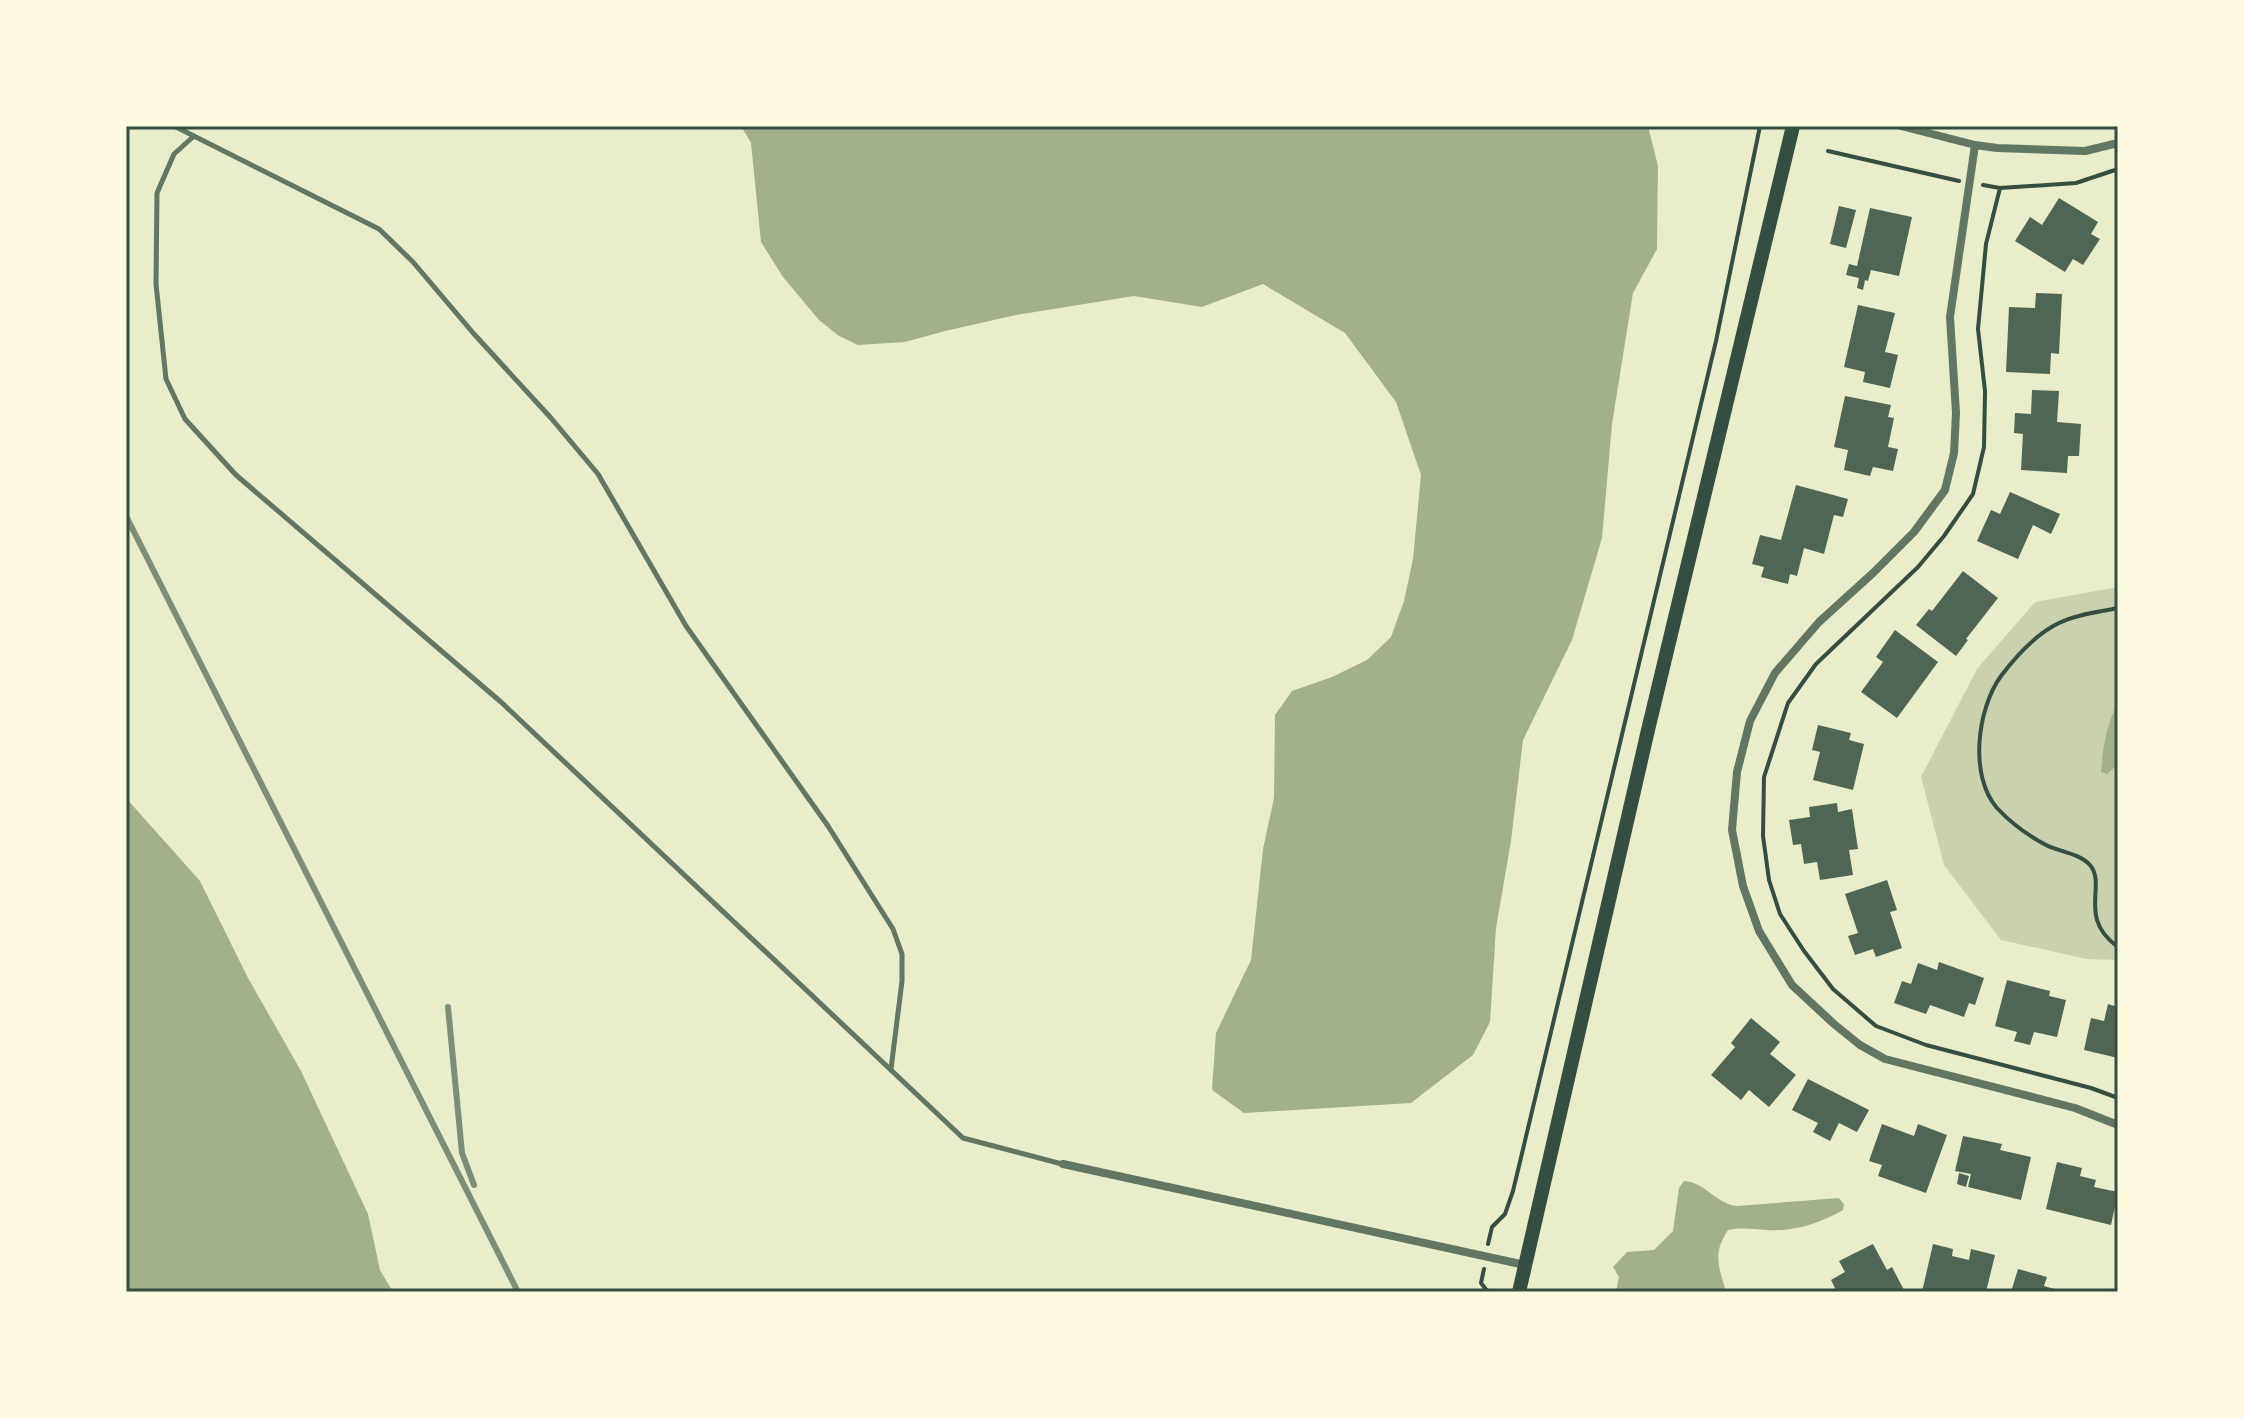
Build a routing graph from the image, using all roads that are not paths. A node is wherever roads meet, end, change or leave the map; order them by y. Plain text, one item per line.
1 (174, 126) edge
2 (1793, 126) edge
3 (1901, 126) edge
4 (194, 136) junction
5 (2118, 143) edge
6 (1975, 145) junction
7 (891, 1070) junction
8 (2118, 1125) edge
9 (1063, 1164) joint
10 (1525, 1265) junction
11 (1519, 1292) edge

1 - 4 lane
2 - 10 main road
3 - 6 street
4 - 7 lane
4 - 7 lane
5 - 6 street
6 - 8 street
7 - 9 lane
9 - 10 street
10 - 11 main road

